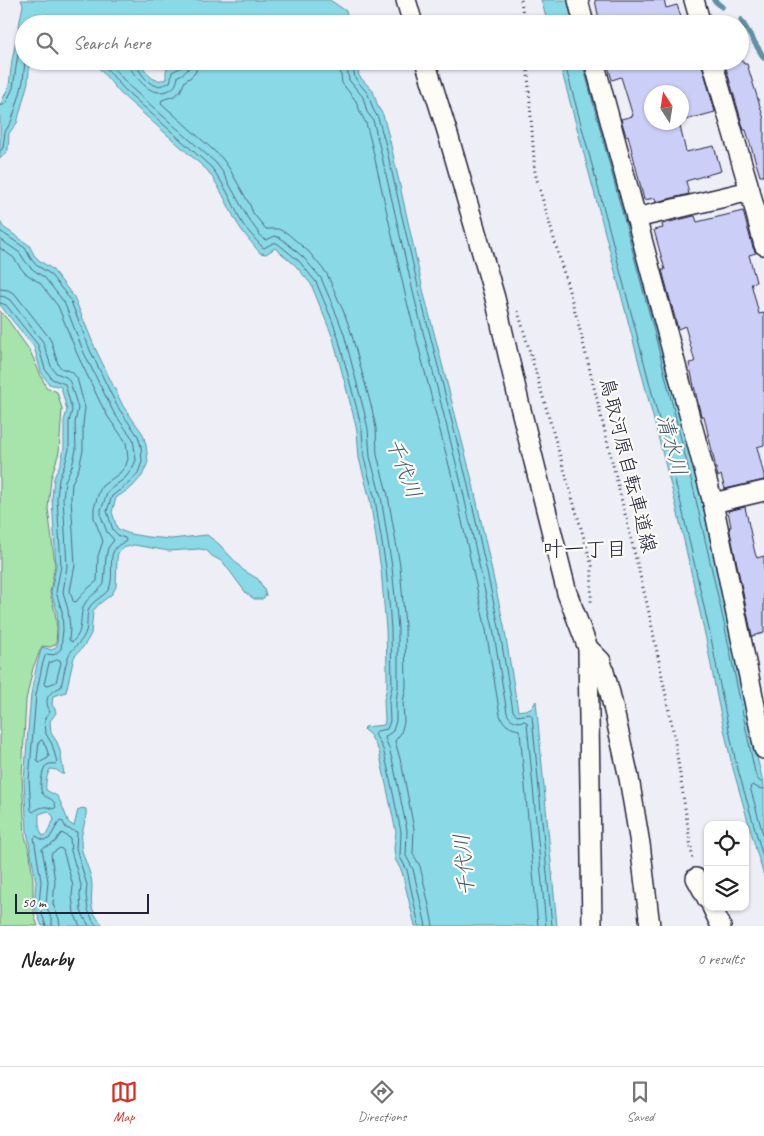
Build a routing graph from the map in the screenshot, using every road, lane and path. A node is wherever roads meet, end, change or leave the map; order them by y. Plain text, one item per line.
1 (406, 0) edge
2 (521, 0) edge
3 (578, 0) edge
4 (694, 0) edge
5 (410, 15) edge
6 (523, 15) edge
7 (582, 15) edge
8 (698, 15) edge
9 (428, 70) edge
10 (528, 70) edge
11 (596, 70) edge
12 (715, 70) edge
13 (750, 191) junction
14 (636, 218) junction
15 (764, 245) edge
16 (764, 491) edge
17 (713, 503) junction
18 (588, 648) junction
19 (759, 695) edge
20 (764, 749) edge
21 (696, 878) joint
22 (704, 893) edge
23 (714, 911) edge
24 (592, 926) edge
25 (650, 926) edge
26 (722, 926) edge

1 - 5 street
2 - 6 path
3 - 7 street
4 - 8 street
9 - 18 street
10 - 21 path, 鳥取河原自転車道線
11 - 14 street
12 - 13 street
13 - 14 street
13 - 15 street
14 - 17 street
16 - 17 street
17 - 19 street
18 - 24 street
18 - 25 street
19 - 20 street
21 - 22 street
23 - 26 street

